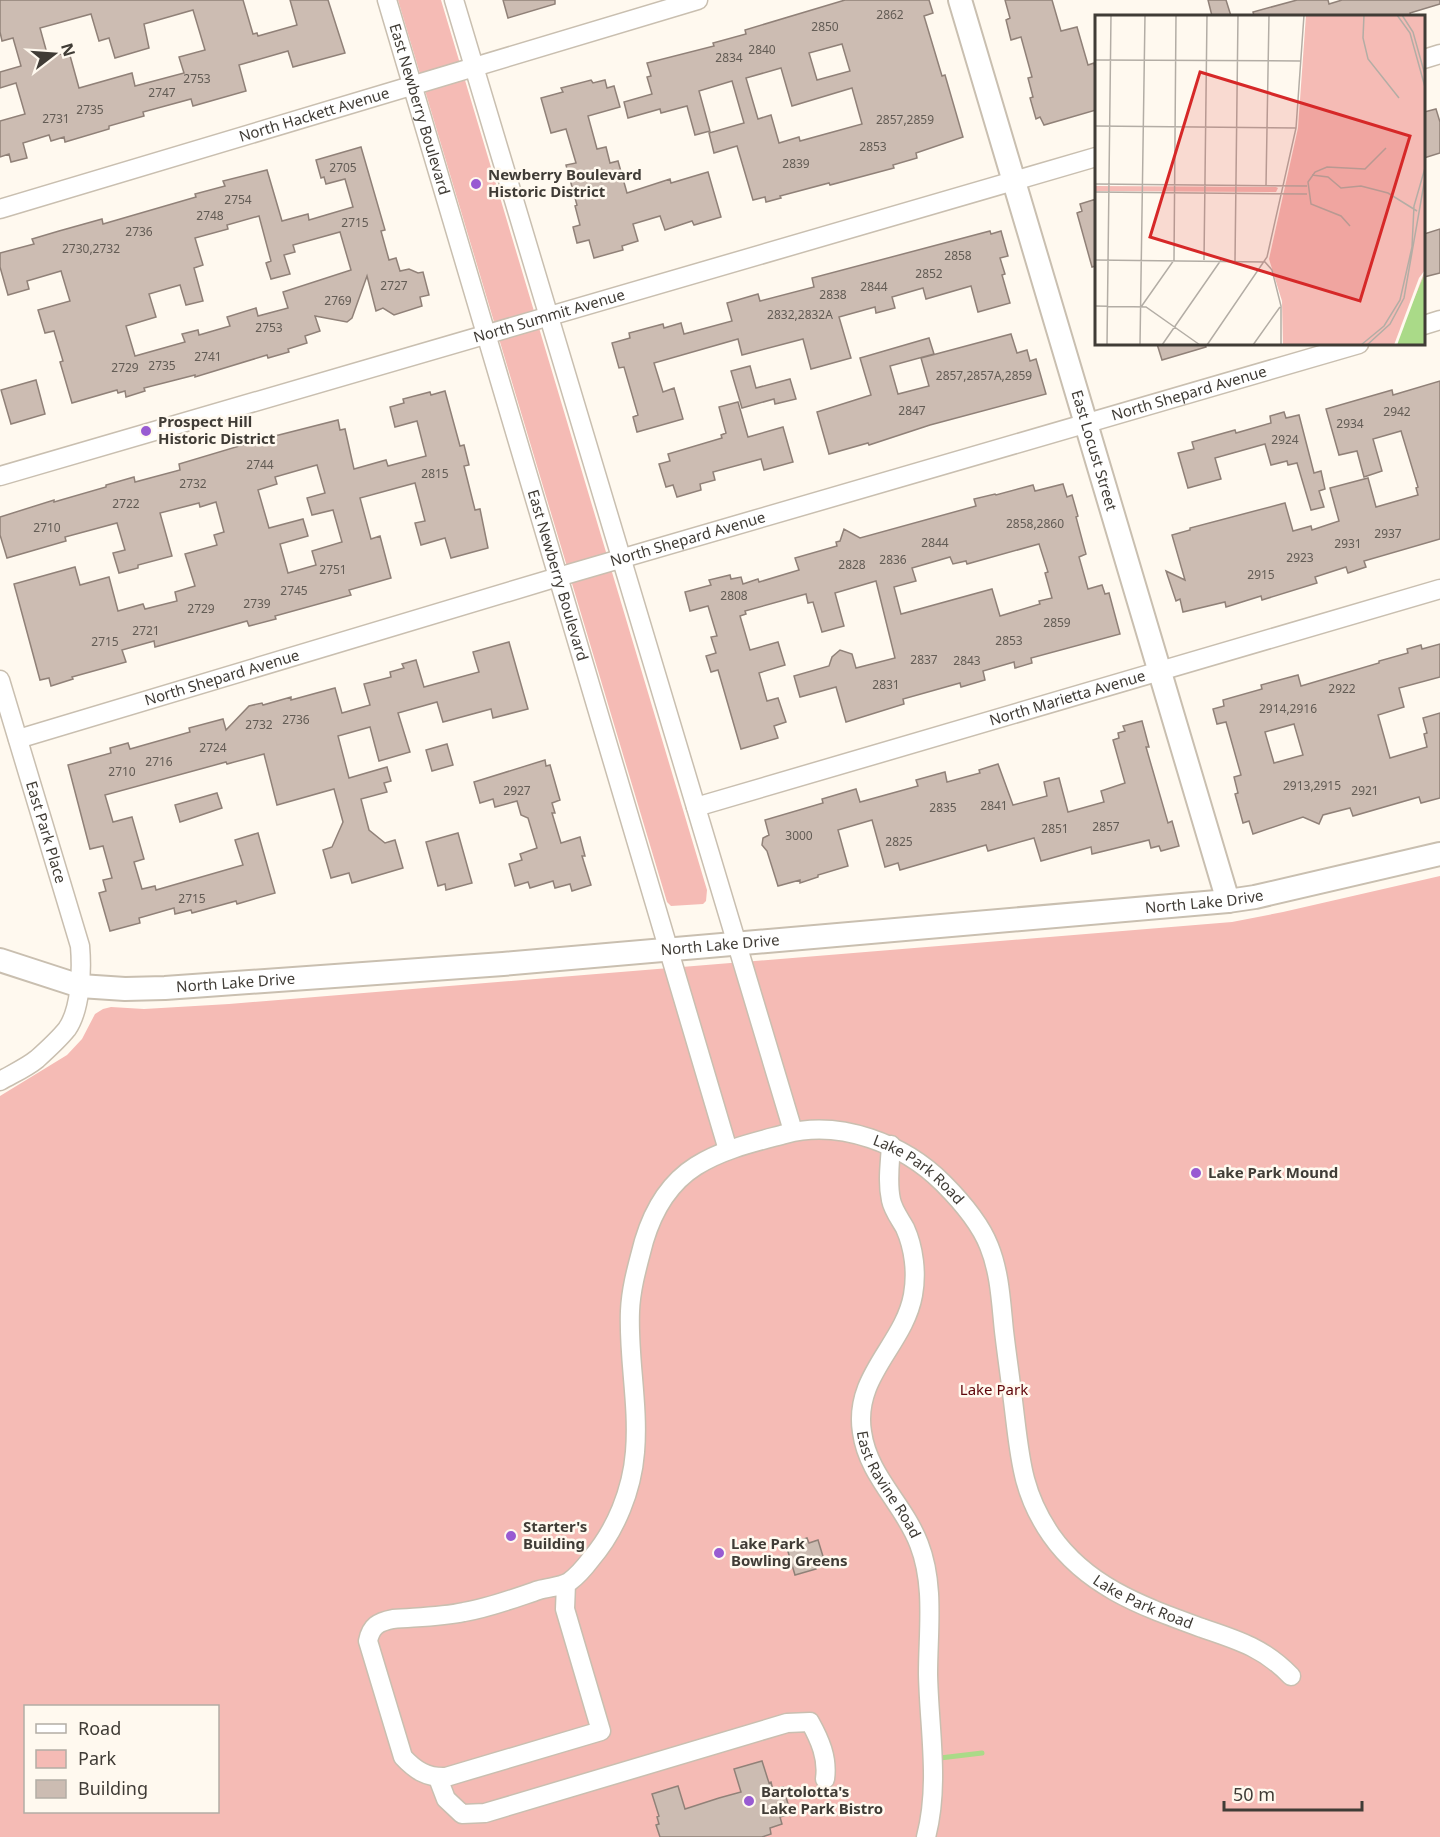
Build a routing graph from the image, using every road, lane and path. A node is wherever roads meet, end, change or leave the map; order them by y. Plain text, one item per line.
1 (387, 0) edge
2 (454, 0) edge
3 (698, 0) edge
4 (960, 0) edge
5 (1440, 54) edge
6 (1425, 59) edge
7 (474, 67) junction
8 (412, 85) junction
9 (1095, 157) edge
10 (1014, 182) junction
11 (0, 209) edge
12 (549, 316) junction
13 (1440, 320) edge
14 (1425, 325) edge
15 (486, 334) junction
16 (1356, 345) edge
17 (1086, 423) junction
18 (0, 477) edge
19 (622, 559) junction
20 (558, 578) junction
21 (1440, 589) edge
22 (1160, 670) junction
23 (0, 680) edge
24 (18, 739) junction
25 (696, 807) junction
26 (1440, 854) edge
27 (1228, 901) junction
28 (737, 944) junction
29 (669, 950) junction
30 (0, 960) edge
31 (80, 986) junction
32 (0, 1080) edge
33 (793, 1131) junction
34 (891, 1145) junction
35 (728, 1150) junction
36 (570, 1581) junction
37 (1291, 1676) dead end
38 (438, 1778) junction
39 (825, 1779) dead end
40 (927, 1837) edge

1 - 8 street, East Newberry Boulevard
2 - 7 street
3 - 7 street, North Hackett Avenue
4 - 10 main road, East Locust Street
5 - 6 street
7 - 8 street, North Hackett Avenue
7 - 12 street
8 - 11 street, North Hackett Avenue
8 - 15 street, East Newberry Boulevard
9 - 10 street, North Summit Avenue
10 - 12 street, North Summit Avenue
10 - 17 main road, East Locust Street
12 - 15 street, North Summit Avenue
12 - 19 street
13 - 14 street
15 - 18 street, North Summit Avenue
15 - 20 street, East Newberry Boulevard
16 - 17 street, North Shepard Avenue
17 - 19 street, North Shepard Avenue
17 - 22 main road, East Locust Street
19 - 20 street, North Shepard Avenue
19 - 25 street
20 - 24 street, North Shepard Avenue
20 - 29 street, East Newberry Boulevard
21 - 22 street, North Marietta Avenue
22 - 25 street, North Marietta Avenue
22 - 27 main road, East Locust Street
23 - 24 street, East Park Place
24 - 31 street, East Park Place
25 - 28 street
26 - 27 main road, North Lake Drive
27 - 28 main road, North Lake Drive
28 - 29 main road, North Lake Drive
28 - 33 street
29 - 31 main road, North Lake Drive
29 - 35 street, East Newberry Boulevard
30 - 31 main road, North Lake Drive
31 - 32 street, East Park Place
33 - 34 street, Lake Park Road
33 - 35 street, Lake Park Road
34 - 37 street, Lake Park Road
34 - 40 street, East Ravine Road
35 - 36 street, Lake Park Road
36 - 38 street
36 - 38 street
38 - 39 street

